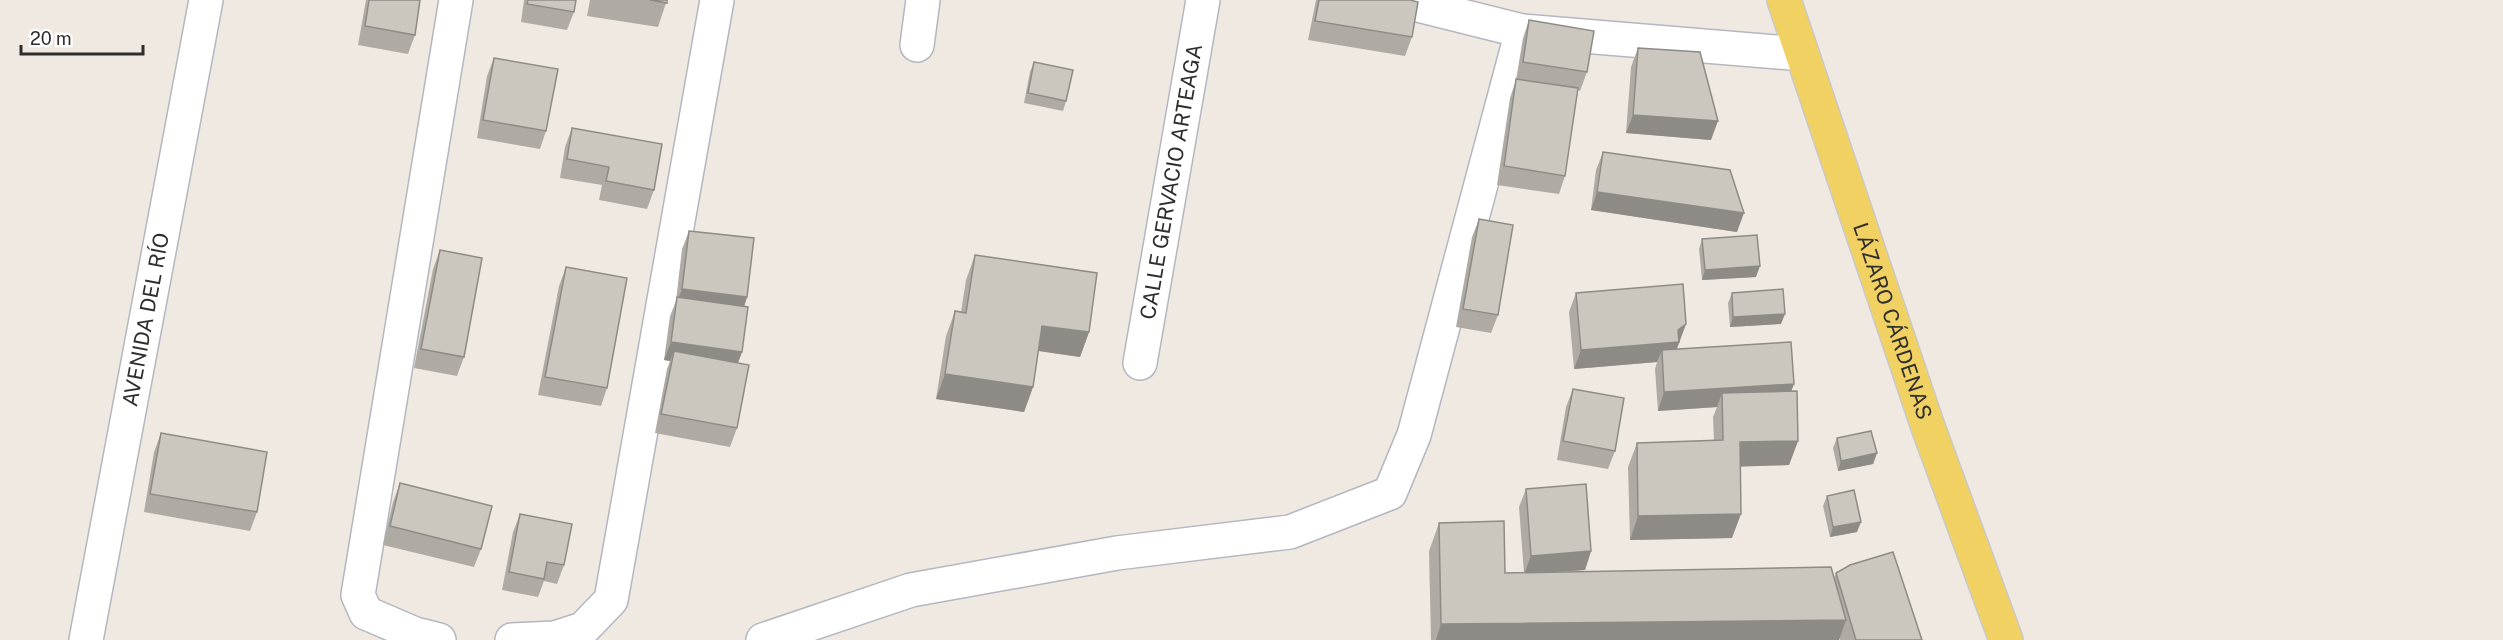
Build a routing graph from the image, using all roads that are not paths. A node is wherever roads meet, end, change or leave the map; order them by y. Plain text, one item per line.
1 (206, 0) edge
2 (456, 0) edge
3 (717, 0) edge
4 (923, 0) edge
5 (1203, 0) edge
6 (1398, 0) edge
7 (1784, 0) edge
8 (1522, 31) junction
9 (917, 45) dead end
10 (1802, 54) junction
11 (1140, 363) dead end
12 (86, 640) edge
13 (439, 640) edge
14 (512, 640) edge
15 (763, 640) edge
16 (2006, 640) edge

1 - 12 street, AVENIDA DEL RÍO
2 - 13 street
3 - 14 street
4 - 9 street
5 - 11 street, CALLE GERVACIO ARTEAGA
6 - 8 street
7 - 10 main road, LÁZARO CÁRDENAS
8 - 10 street
8 - 15 street
10 - 16 main road, LÁZARO CÁRDENAS

